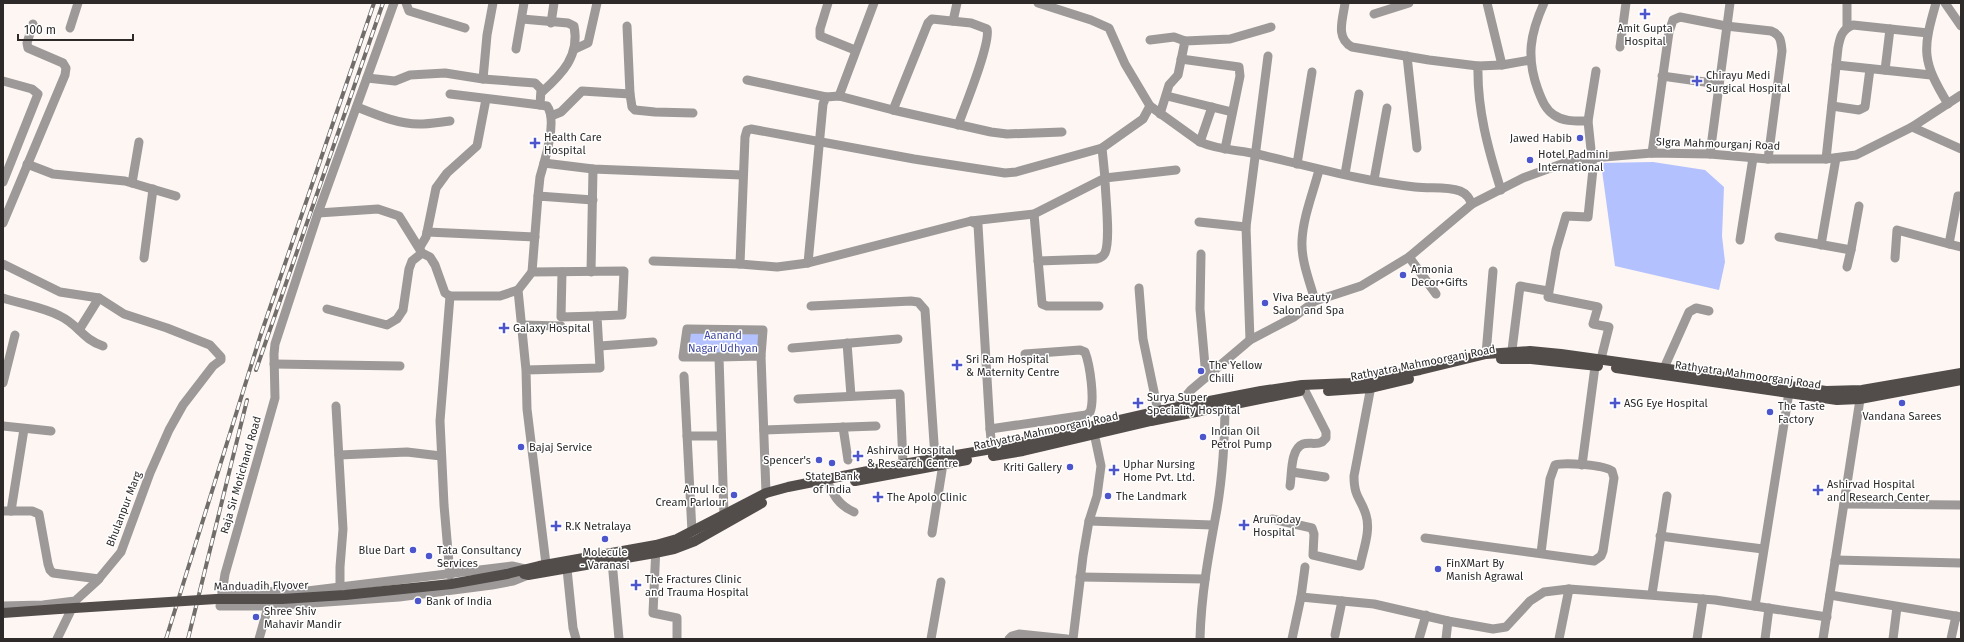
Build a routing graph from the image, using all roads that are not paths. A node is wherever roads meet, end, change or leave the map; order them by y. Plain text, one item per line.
1 (78, 3) edge
2 (394, 3) edge
3 (406, 3) edge
4 (493, 3) edge
5 (524, 3) edge
6 (554, 3) edge
7 (597, 3) edge
8 (828, 3) edge
9 (874, 3) edge
10 (958, 3) edge
11 (1035, 3) edge
12 (1038, 3) edge
13 (1346, 3) edge
14 (1409, 3) edge
15 (1487, 3) edge
16 (1544, 3) edge
17 (1626, 3) edge
18 (1730, 3) edge
19 (1847, 3) edge
20 (1936, 3) edge
21 (1945, 3) edge
22 (1374, 14) dead end
23 (522, 19) junction
24 (953, 21) junction
25 (551, 23) junction
26 (33, 24) dead end
27 (627, 26) dead end
28 (1726, 26) junction
29 (1961, 26) edge
30 (1271, 27) dead end
31 (70, 28) dead end
32 (465, 28) dead end
33 (1847, 28) junction
34 (1890, 29) junction
35 (1928, 33) junction
36 (1150, 40) dead end
37 (1185, 41) junction
38 (1620, 48) dead end
39 (575, 49) junction
40 (516, 50) dead end
41 (855, 50) junction
42 (1268, 56) dead end
43 (1407, 56) junction
44 (1181, 59) junction
45 (1530, 60) junction
46 (1502, 65) junction
47 (1836, 65) junction
48 (1478, 66) junction
49 (1870, 68) junction
50 (1885, 70) junction
51 (1596, 71) dead end
52 (1312, 72) dead end
53 (1932, 75) junction
54 (1662, 76) junction
55 (367, 78) junction
56 (483, 79) junction
57 (747, 80) dead end
58 (3, 81) edge
59 (1719, 84) junction
60 (542, 92) junction
61 (450, 94) dead end
62 (630, 94) junction
63 (1359, 94) dead end
64 (1961, 95) edge
65 (839, 96) junction
66 (1167, 96) junction
67 (826, 97) junction
68 (486, 99) junction
69 (1948, 104) junction
70 (540, 105) junction
71 (1150, 106) junction
72 (1212, 106) junction
73 (1832, 106) junction
74 (357, 107) junction
75 (1387, 108) dead end
76 (893, 110) junction
77 (1232, 112) junction
78 (693, 113) dead end
79 (1160, 114) junction
80 (550, 116) junction
81 (450, 121) dead end
82 (1588, 121) junction
83 (958, 125) junction
84 (1912, 127) junction
85 (1062, 132) dead end
86 (820, 140) junction
87 (139, 142) dead end
88 (1200, 142) junction
89 (1102, 148) junction
90 (1225, 148) junction
91 (1417, 148) dead end
92 (1961, 149) edge
93 (1652, 153) junction
94 (1256, 154) junction
95 (1710, 154) junction
96 (1592, 158) junction
97 (1752, 158) junction
98 (1831, 158) junction
99 (1768, 159) junction
100 (544, 163) junction
101 (27, 164) junction
102 (1297, 164) junction
103 (593, 169) junction
104 (1176, 170) dead end
105 (1319, 170) junction
106 (1345, 174) junction
107 (742, 175) junction
108 (1105, 178) junction
109 (1374, 180) junction
110 (3, 182) edge
111 (132, 183) junction
112 (153, 189) junction
113 (1501, 190) junction
114 (176, 196) dead end
115 (538, 196) junction
116 (1961, 196) edge
117 (592, 200) junction
118 (1472, 204) junction
119 (1859, 206) dead end
120 (318, 214) junction
121 (1034, 214) junction
122 (971, 221) junction
123 (1199, 222) dead end
124 (3, 223) edge
125 (1246, 227) junction
126 (427, 232) junction
127 (535, 237) junction
128 (1779, 237) dead end
129 (1740, 240) dead end
130 (1949, 244) junction
131 (1821, 245) junction
132 (1961, 247) edge
133 (421, 250) junction
134 (1850, 250) junction
135 (1201, 254) dead end
136 (1409, 257) junction
137 (144, 258) dead end
138 (1896, 258) dead end
139 (653, 261) dead end
140 (1038, 261) junction
141 (808, 263) junction
142 (3, 264) edge
143 (740, 264) junction
144 (1847, 267) dead end
145 (1493, 271) dead end
146 (532, 272) junction
147 (562, 272) junction
148 (591, 272) junction
149 (1139, 288) dead end
150 (518, 290) junction
151 (1548, 291) junction
152 (1436, 294) dead end
153 (450, 296) junction
154 (3, 298) edge
155 (99, 298) junction
156 (1315, 301) junction
157 (811, 306) dead end
158 (1099, 306) dead end
159 (327, 309) dead end
160 (1709, 311) dead end
161 (597, 316) junction
162 (522, 325) junction
163 (560, 326) dead end
164 (79, 330) junction
165 (15, 335) dead end
166 (898, 339) dead end
167 (1250, 340) junction
168 (653, 342) dead end
169 (847, 343) junction
170 (103, 346) dead end
171 (600, 346) junction
172 (792, 348) dead end
173 (1025, 354) dead end
174 (1486, 354) junction
175 (1512, 355) junction
176 (719, 356) junction
177 (761, 356) junction
178 (1598, 361) junction
179 (274, 364) junction
180 (400, 366) dead end
181 (1664, 368) junction
182 (526, 370) junction
183 (1961, 373) edge
184 (684, 376) dead end
185 (1206, 378) junction
186 (1961, 380) edge
187 (3, 383) edge
188 (1371, 384) junction
189 (1304, 388) junction
190 (1790, 390) junction
191 (1861, 394) junction
192 (851, 396) junction
193 (798, 398) dead end
194 (1225, 402) junction
195 (336, 406) dead end
196 (1158, 411) junction
197 (1175, 412) junction
198 (3, 426) edge
199 (876, 426) dead end
200 (843, 427) junction
201 (24, 429) junction
202 (990, 429) junction
203 (764, 430) junction
204 (1093, 430) junction
205 (51, 431) dead end
206 (687, 436) junction
207 (721, 436) junction
208 (992, 449) junction
209 (339, 455) junction
210 (442, 456) junction
211 (848, 460) dead end
212 (939, 461) junction
213 (903, 464) junction
214 (1582, 465) junction
215 (1292, 472) junction
216 (1325, 477) dead end
217 (827, 482) junction
218 (1290, 486) dead end
219 (766, 493) junction
220 (1667, 496) dead end
221 (1844, 504) junction
222 (1961, 505) edge
223 (7, 511) edge
224 (854, 512) dead end
225 (724, 515) junction
226 (1272, 519) dead end
227 (1089, 521) junction
228 (1213, 525) junction
229 (692, 532) junction
230 (932, 533) dead end
231 (1660, 536) junction
232 (1425, 538) dead end
233 (655, 549) junction
234 (1763, 549) junction
235 (1541, 553) junction
236 (1835, 560) junction
237 (612, 561) junction
238 (1961, 563) edge
239 (546, 564) junction
240 (1305, 567) dead end
241 (567, 568) junction
242 (524, 572) junction
243 (450, 575) junction
244 (1080, 577) junction
245 (99, 579) junction
246 (1205, 579) junction
247 (941, 582) dead end
248 (340, 588) junction
249 (1569, 589) junction
250 (222, 591) junction
251 (272, 592) junction
252 (1652, 594) junction
253 (1830, 595) junction
254 (1301, 596) junction
255 (1703, 599) junction
256 (75, 601) junction
257 (1342, 601) junction
258 (3, 606) edge
259 (269, 606) junction
260 (1755, 606) junction
261 (1897, 606) junction
262 (1769, 608) junction
263 (3, 613) edge
264 (1426, 615) junction
265 (1827, 617) junction
266 (1959, 617) edge
267 (1448, 621) junction
268 (1335, 635) dead end
269 (57, 639) edge
270 (259, 639) edge
271 (576, 639) edge
272 (619, 639) edge
273 (677, 639) edge
274 (931, 639) edge
275 (1009, 639) edge
276 (1067, 639) edge
277 (1073, 639) edge
278 (1200, 639) edge
279 (1292, 639) edge
280 (1419, 639) edge
281 (1446, 639) edge
282 (1559, 639) edge
283 (1697, 639) edge
284 (1765, 639) edge
285 (1823, 639) edge
286 (1894, 639) edge
287 (1951, 639) edge

1 - 31 street
2 - 55 street, Raja Sir Motichand Road
3 - 32 street
4 - 56 street
5 - 23 street
6 - 25 street
7 - 39 street
8 - 41 street
9 - 41 street
10 - 24 street
11 - 12 street
12 - 71 street
13 - 43 street
14 - 22 street
15 - 46 street
16 - 45 street
17 - 38 street
18 - 28 street
19 - 33 street
20 - 35 street
21 - 29 street
23 - 25 street
23 - 40 street
24 - 76 street
24 - 83 street
25 - 39 street
26 - 101 street
27 - 62 street
28 - 54 street
28 - 59 street
28 - 99 street
30 - 37 street
33 - 34 street
33 - 47 street
34 - 35 street
34 - 50 street
35 - 53 street
36 - 37 street
37 - 44 street
39 - 60 street
41 - 65 street
42 - 94 street
43 - 48 street
43 - 91 street
44 - 66 street
44 - 77 street
45 - 46 street
45 - 82 street
46 - 48 street
47 - 49 street
47 - 73 street
48 - 113 street
49 - 50 street
49 - 73 street
50 - 53 street
51 - 82 street
52 - 102 street
53 - 69 street
54 - 59 street
54 - 93 street
55 - 56 street
55 - 74 street, Raja Sir Motichand Road
56 - 60 street
57 - 67 street
58 - 110 street
59 - 95 street
60 - 70 street
61 - 68 street
62 - 78 street
62 - 80 street
63 - 106 street
64 - 69 street, SIgra Mahmourganj Road
65 - 67 street
65 - 76 street
66 - 72 street
66 - 79 street
67 - 86 street
68 - 70 street
68 - 126 street
69 - 84 street, SIgra Mahmourganj Road
70 - 80 street
71 - 79 street
71 - 89 street
72 - 77 street
72 - 88 street
73 - 98 street
74 - 81 street
74 - 120 street, Raja Sir Motichand Road
75 - 109 street
76 - 83 street
77 - 90 street
79 - 88 street
80 - 100 street
82 - 96 street
83 - 85 street
84 - 92 street
84 - 98 street, SIgra Mahmourganj Road
86 - 89 street
86 - 107 street
86 - 141 street
87 - 111 street
88 - 90 street
89 - 108 street
90 - 94 street
93 - 95 street, SIgra Mahmourganj Road
93 - 96 street, SIgra Mahmourganj Road
94 - 102 street
94 - 125 street
95 - 97 street, SIgra Mahmourganj Road
96 - 113 street, SIgra Mahmourganj Road
96 - 151 street
97 - 99 street, SIgra Mahmourganj Road
97 - 129 street
98 - 99 street, SIgra Mahmourganj Road
98 - 131 street
100 - 103 street
100 - 115 street
101 - 111 street
101 - 124 street
102 - 105 street
103 - 107 street
103 - 117 street
104 - 108 street
105 - 106 street
105 - 156 street
106 - 109 street
107 - 143 street
108 - 121 street
108 - 140 street
109 - 118 street
111 - 112 street
112 - 114 street
112 - 137 street
113 - 118 street, SIgra Mahmourganj Road
115 - 117 street
115 - 127 street
116 - 130 street
117 - 148 street
118 - 136 street, SIgra Mahmourganj Road
119 - 134 street
120 - 133 street
120 - 179 street, Raja Sir Motichand Road
121 - 122 street
121 - 140 street
122 - 141 street
122 - 202 street
123 - 125 street
125 - 167 street
126 - 127 street
126 - 133 street
127 - 146 street
128 - 131 street
130 - 132 street
130 - 138 street
131 - 134 street
133 - 153 street
133 - 159 street
134 - 144 street
135 - 185 street
136 - 152 street
136 - 156 street, SIgra Mahmourganj Road
139 - 143 street
140 - 158 street
141 - 143 street
142 - 155 street
145 - 174 street
146 - 147 street
146 - 150 street
147 - 148 street
147 - 161 street
148 - 161 street
149 - 196 street
150 - 153 street
150 - 162 street
151 - 175 street
151 - 178 street
153 - 210 street
154 - 164 street
155 - 164 street
155 - 245 street, Bhulanpur Marg
156 - 167 street, SIgra Mahmourganj Road
157 - 212 street
160 - 181 street
161 - 171 street
162 - 163 street
162 - 182 street
164 - 170 street
165 - 187 street
166 - 169 street
167 - 185 street, SIgra Mahmourganj Road
168 - 171 street
169 - 172 street
169 - 192 street
171 - 182 street
173 - 202 street
174 - 175 main road, Rathyatra Mahmoorganj Road
174 - 188 main road, Rathyatra Mahmoorganj Road
175 - 178 main road, Rathyatra Mahmoorganj Road
175 - 188 main road, Rathyatra Mahmoorganj Road
176 - 177 street
176 - 177 street
176 - 207 street
177 - 203 street
178 - 181 main road, Rathyatra Mahmoorganj Road
178 - 190 main road, Rathyatra Mahmoorganj Road
178 - 214 street
179 - 180 street
179 - 250 street, Raja Sir Motichand Road
181 - 190 main road, Rathyatra Mahmoorganj Road
182 - 239 street
183 - 191 main road, Rathyatra Mahmoorganj Road
184 - 206 street
185 - 197 street, SIgra Mahmourganj Road
186 - 191 main road, Rathyatra Mahmoorganj Road
188 - 189 main road, Rathyatra Mahmoorganj Road
188 - 226 street
189 - 194 main road, Rathyatra Mahmoorganj Road
189 - 215 street
190 - 191 main road, Rathyatra Mahmoorganj Road
190 - 234 street
191 - 221 street
192 - 193 street
192 - 213 street
194 - 197 main road, Rathyatra Mahmoorganj Road
194 - 228 street
195 - 209 street
196 - 197 main road
196 - 204 main road
197 - 204 main road, Rathyatra Mahmoorganj Road
198 - 201 street
199 - 200 street
200 - 203 street
200 - 211 street
201 - 205 street
201 - 223 street
202 - 208 street
203 - 219 street
204 - 208 main road
204 - 212 main road, Rathyatra Mahmoorganj Road
204 - 227 street
206 - 207 street
206 - 229 street
207 - 225 street
208 - 212 main road
209 - 210 street
209 - 248 street
210 - 243 street
212 - 213 main road
212 - 217 main road, Rathyatra Mahmoorganj Road
212 - 230 street
213 - 217 main road
214 - 235 street
214 - 235 street
215 - 216 street
215 - 218 street
217 - 219 main road
217 - 224 street
217 - 233 main road, Rathyatra Mahmoorganj Road
219 - 225 main road
220 - 231 street
221 - 222 street
221 - 236 street
223 - 245 street
225 - 229 main road
227 - 228 street
227 - 244 street
228 - 246 street
229 - 233 main road
231 - 234 street
231 - 252 street
232 - 235 street
233 - 237 main road, Rathyatra Mahmoorganj Road
233 - 239 main road
233 - 273 street
234 - 260 street
236 - 238 street
236 - 253 street
237 - 241 main road, Rathyatra Mahmoorganj Road
237 - 272 street
239 - 242 main road
240 - 254 street
241 - 242 main road, Rathyatra Mahmoorganj Road
241 - 271 street
242 - 243 street
242 - 259 street
242 - 263 main road, Manduadih Flyover, bridge
243 - 248 street
244 - 246 street
244 - 277 street
245 - 256 street, Bhulanpur Marg
246 - 278 street
247 - 274 street
248 - 251 street
249 - 252 street
249 - 267 street
249 - 282 street
250 - 251 street
250 - 259 street
251 - 259 street
252 - 255 street
253 - 261 street
253 - 265 street
254 - 257 street
254 - 279 street
255 - 260 street
255 - 283 street
256 - 258 street
256 - 269 street
257 - 264 street
257 - 268 street
259 - 270 street
260 - 262 street
261 - 266 street
261 - 286 street
262 - 265 street
262 - 284 street
264 - 267 street
264 - 280 street
265 - 285 street
266 - 287 street
267 - 281 street
275 - 276 street

